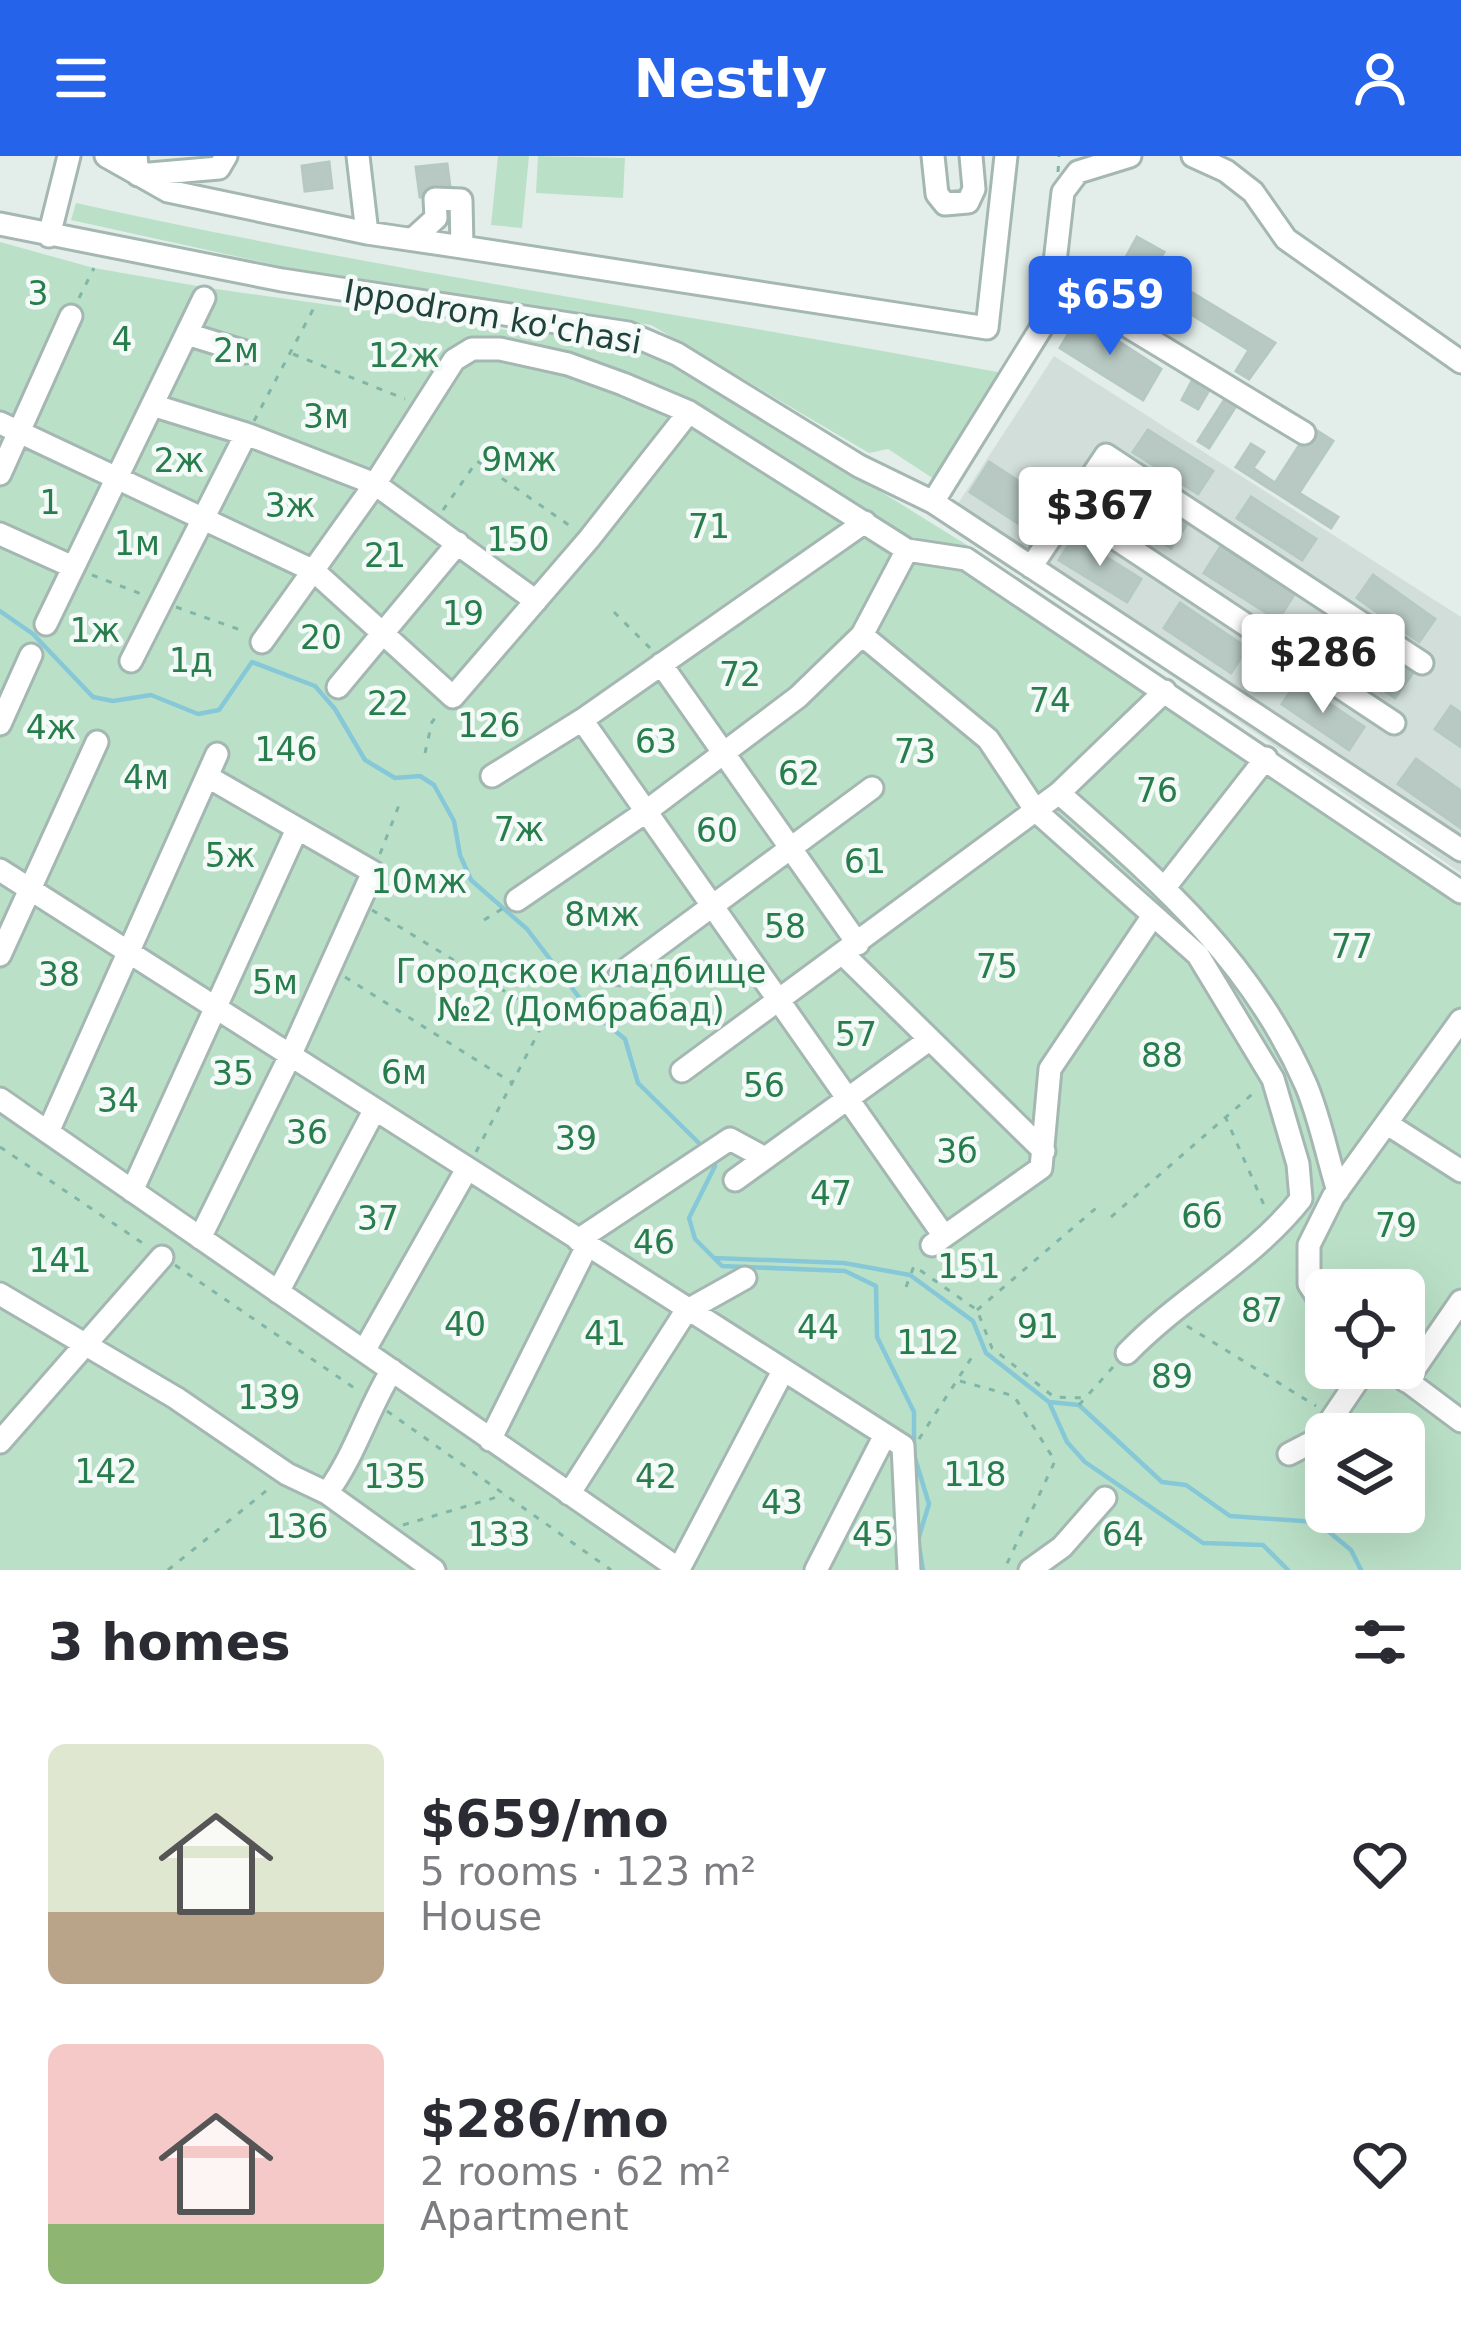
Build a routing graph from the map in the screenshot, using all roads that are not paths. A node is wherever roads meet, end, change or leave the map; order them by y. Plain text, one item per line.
1 (71, 156) edge
2 (226, 156) edge
3 (358, 156) edge
4 (932, 156) edge
5 (971, 156) edge
6 (1006, 156) edge
7 (1130, 156) edge
8 (1193, 156) edge
9 (126, 164) edge
10 (0, 224) edge
11 (368, 233) junction
12 (49, 236) junction
13 (413, 239) junction
14 (462, 247) junction
15 (1058, 284) junction
16 (204, 298) dead end
17 (71, 316) road end
18 (187, 334) junction
19 (245, 352) dead end
20 (1461, 362) edge
21 (152, 405) junction
22 (689, 412) junction
23 (9, 427) edge
24 (1304, 433) dead end
25 (246, 434) junction
26 (0, 474) edge
27 (116, 479) junction
28 (375, 484) junction
29 (940, 507) junction
30 (1071, 509) junction
31 (200, 519) junction
32 (865, 523) junction
33 (0, 534) edge
34 (458, 543) junction
35 (907, 550) junction
36 (73, 567) junction
37 (1031, 567) junction
38 (314, 571) junction
39 (536, 602) junction
40 (46, 624) dead end
41 (386, 633) junction
42 (862, 635) junction
43 (263, 640) road end
44 (32, 655) dead end
45 (131, 661) dead end
46 (1422, 663) dead end
47 (662, 664) junction
48 (338, 687) dead end
49 (1165, 691) junction
50 (582, 720) junction
51 (1394, 723) dead end
52 (0, 724) edge
53 (97, 742) dead end
54 (725, 753) junction
55 (218, 754) dead end
56 (1266, 758) junction
57 (492, 776) dead end
58 (210, 778) junction
59 (872, 788) dead end
60 (1058, 793) junction
61 (1036, 811) junction
62 (644, 813) junction
63 (297, 829) junction
64 (793, 850) junction
65 (1461, 850) edge
66 (0, 870) edge
67 (1166, 886) junction
68 (29, 889) junction
69 (1461, 892) edge
70 (509, 905) road end
71 (712, 909) junction
72 (1152, 917) junction
73 (851, 949) junction
74 (130, 953) junction
75 (0, 955) edge
76 (620, 974) dead end
77 (778, 1003) junction
78 (213, 1008) junction
79 (1461, 1020) edge
80 (929, 1040) junction
81 (290, 1056) junction
82 (682, 1071) dead end
83 (0, 1099) edge
84 (845, 1099) junction
85 (374, 1111) junction
86 (1389, 1125) junction
87 (48, 1132) junction
88 (1043, 1150) junction
89 (765, 1158) junction
90 (467, 1169) junction
91 (1461, 1171) edge
92 (735, 1180) dead end
93 (132, 1191) junction
94 (1335, 1194) junction
95 (1301, 1199) junction
96 (200, 1238) junction
97 (582, 1243) junction
98 (163, 1257) road end
99 (1307, 1269) edge
100 (745, 1278) dead end
101 (278, 1292) junction
102 (0, 1294) edge
103 (1461, 1301) edge
104 (686, 1311) junction
105 (85, 1343) junction
106 (1425, 1343) edge
107 (364, 1351) junction
108 (1127, 1353) road end
109 (392, 1370) junction
110 (783, 1371) junction
111 (1352, 1389) edge
112 (1417, 1389) edge
113 (1461, 1421) edge
114 (885, 1435) junction
115 (490, 1440) junction
116 (0, 1442) edge
117 (1289, 1454) dead end
118 (326, 1493) junction
119 (569, 1494) junction
120 (1105, 1498) dead end
121 (679, 1569) edge
122 (434, 1570) edge
123 (816, 1570) edge
124 (909, 1570) edge
125 (1030, 1570) edge

1 - 9 street
1 - 12 street
2 - 9 street
3 - 11 street
4 - 5 street
6 - 14 street
7 - 15 street
8 - 20 street
9 - 11 street
10 - 12 street, Ippodrom ko'chasi
11 - 13 street
12 - 29 street, Ippodrom ko'chasi
13 - 14 street
13 - 14 street
15 - 24 street
15 - 29 street
16 - 18 street
17 - 23 street
18 - 19 street
18 - 21 street
21 - 25 street
21 - 27 street
22 - 28 street
22 - 32 street
22 - 39 street
23 - 26 street
23 - 27 street
25 - 28 street
25 - 31 street
27 - 31 street
27 - 36 street
28 - 34 street
28 - 38 street
29 - 37 street, Ippodrom ko'chasi
30 - 37 street
30 - 46 street
30 - 51 street
31 - 38 street
31 - 45 street
32 - 35 street
32 - 47 street
33 - 36 street
34 - 39 street
34 - 41 street
35 - 42 street
35 - 49 street
36 - 40 street
37 - 65 street, Ippodrom ko'chasi
38 - 41 street
38 - 43 street
39 - 41 street
41 - 48 street
42 - 54 street
42 - 61 street
44 - 52 street
47 - 50 street
47 - 54 street
49 - 56 street
49 - 60 street
50 - 57 street
50 - 62 street
53 - 68 street
54 - 62 street
54 - 64 street
55 - 58 street
56 - 67 street
56 - 69 street
58 - 63 street
58 - 74 street
59 - 64 street
60 - 61 street
60 - 67 street
61 - 72 street
61 - 73 street
62 - 70 street
62 - 71 street
63 - 78 street
63 - 81 street
64 - 71 street
64 - 73 street
66 - 68 street
67 - 94 street
68 - 74 street
68 - 75 street
71 - 76 street
71 - 77 street
72 - 88 street
72 - 95 street
73 - 77 street
73 - 80 street
74 - 78 street
74 - 87 street
77 - 82 street
77 - 84 street
78 - 81 street
78 - 93 street
79 - 86 street
80 - 84 street
80 - 88 street
81 - 85 street
81 - 96 street
83 - 87 street
84 - 88 street
84 - 89 street
85 - 90 street
85 - 101 street
86 - 91 street
86 - 94 street
87 - 93 street
89 - 92 street
89 - 97 street
90 - 97 street
90 - 107 street
93 - 96 street
94 - 95 street
94 - 99 street
95 - 108 street
96 - 101 street
97 - 104 street
97 - 115 street
98 - 105 street
100 - 104 street
101 - 107 street
102 - 105 street
103 - 106 street
104 - 110 street
104 - 119 street
105 - 116 street
105 - 118 street
107 - 109 street
109 - 115 street
109 - 118 street
110 - 114 street
110 - 121 street
111 - 117 street
112 - 113 street
114 - 123 street
114 - 124 street
115 - 119 street
118 - 122 street
119 - 121 street
120 - 125 street

